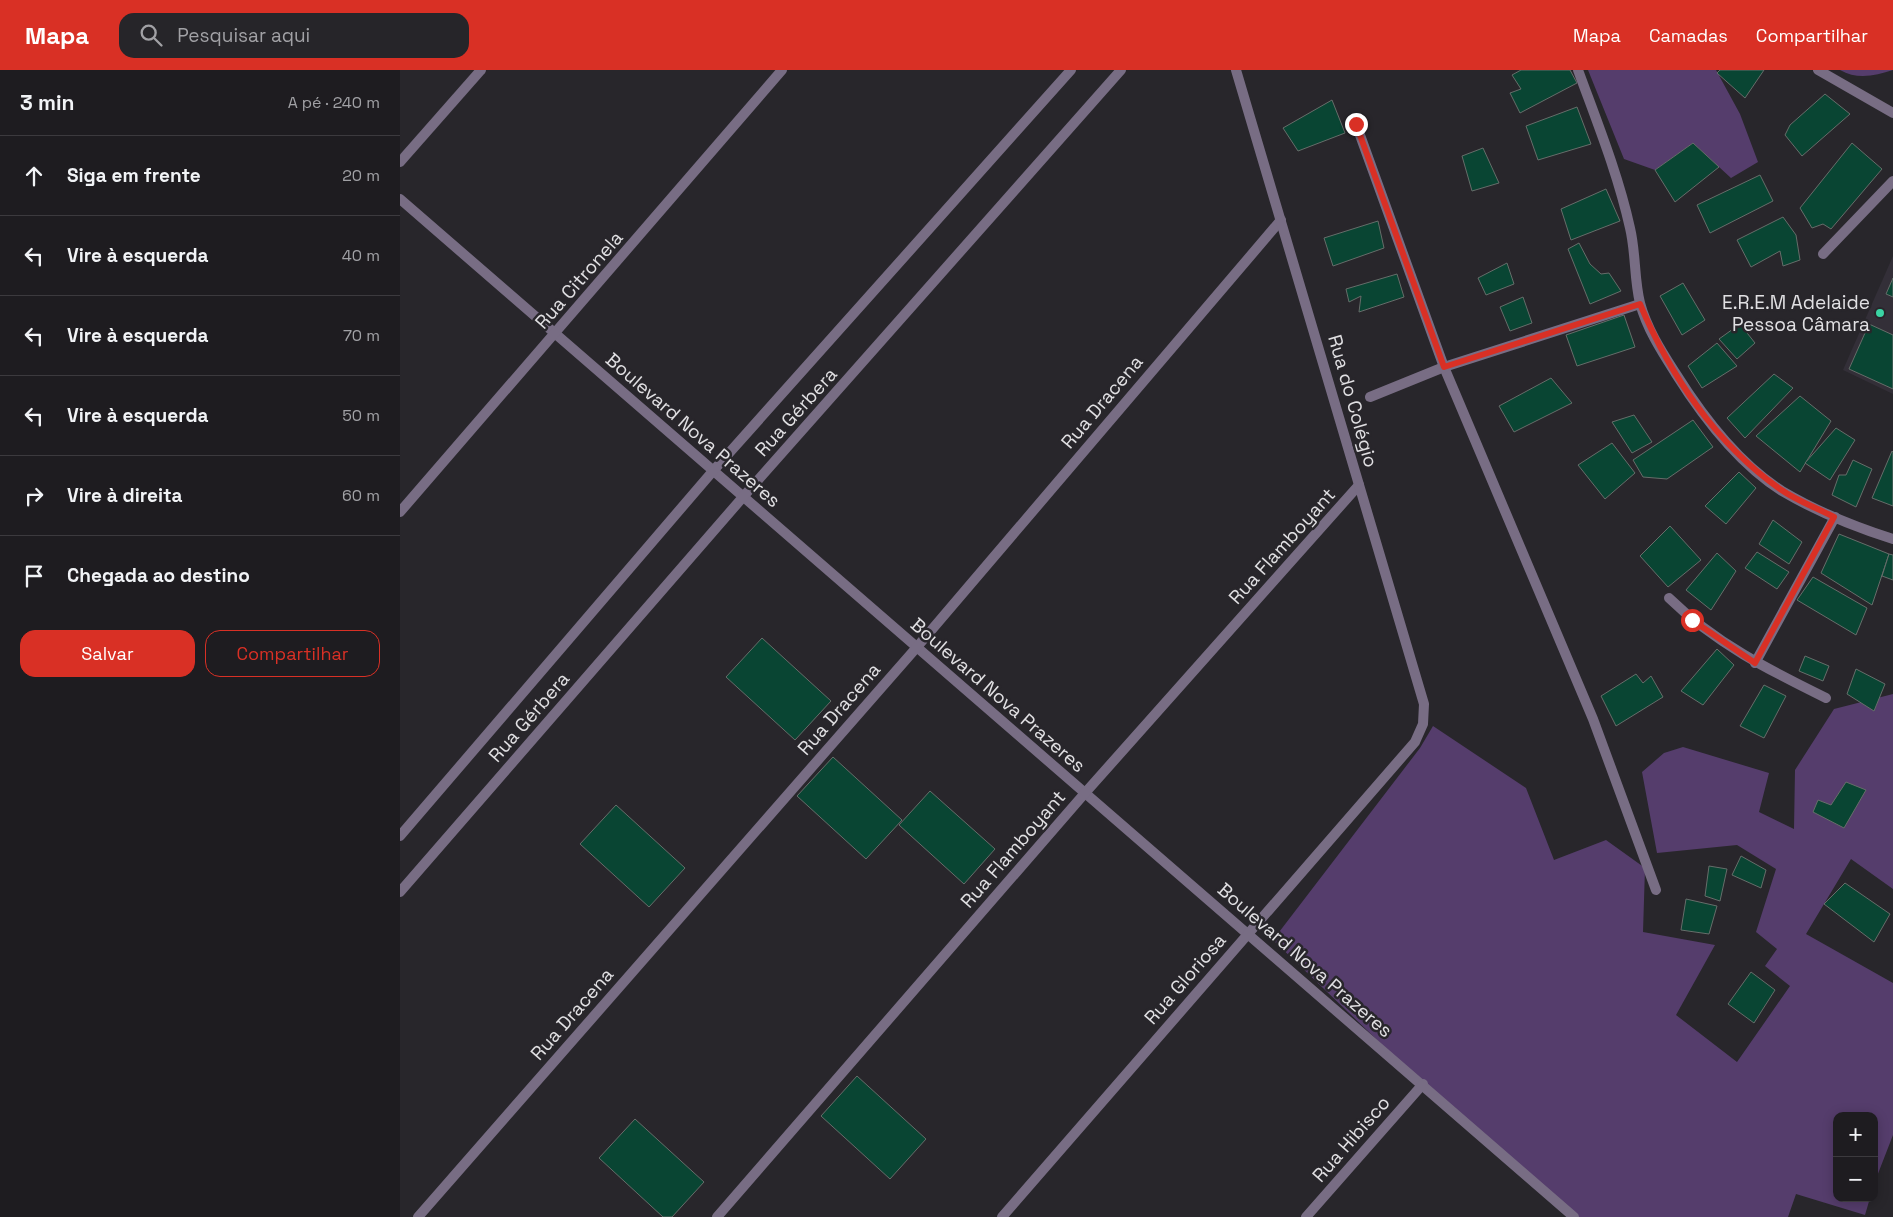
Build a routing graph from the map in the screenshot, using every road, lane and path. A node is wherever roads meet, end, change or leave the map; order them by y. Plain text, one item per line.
1 (481, 70) edge
2 (782, 70) edge
3 (1071, 70) edge
4 (1121, 70) edge
5 (1236, 70) edge
6 (1578, 70) edge
7 (1818, 70) edge
8 (1893, 113) edge
9 (1356, 124) dead end
10 (400, 162) edge
11 (1893, 181) edge
12 (400, 199) edge
13 (1280, 220) junction
14 (1824, 254) dead end
15 (1640, 304) junction
16 (556, 334) junction
17 (1444, 367) junction
18 (1370, 397) dead end
19 (713, 471) junction
20 (1359, 485) junction
21 (744, 497) junction
22 (400, 512) edge
23 (1834, 517) junction
24 (1893, 539) edge
25 (1669, 598) dead end
26 (916, 647) junction
27 (1755, 663) junction
28 (1826, 698) dead end
29 (1415, 742) joint
30 (1085, 793) junction
31 (400, 836) edge
32 (1656, 890) dead end
33 (400, 892) edge
34 (1247, 934) junction
35 (1423, 1084) junction
36 (418, 1217) edge
37 (717, 1217) edge
38 (1002, 1217) edge
39 (1306, 1217) edge
40 (1574, 1217) edge

1 - 10 street
2 - 16 street, Rua Citronela
3 - 19 street, Rua Gérbera
4 - 21 street, Rua Gérbera
5 - 13 street, Rua do Colégio
6 - 15 street
7 - 8 street
9 - 17 street
11 - 14 street
12 - 16 street, Boulevard Nova Prazeres
13 - 20 street, Rua do Colégio
13 - 26 street, Rua Dracena
15 - 17 street
15 - 23 street
16 - 19 street, Boulevard Nova Prazeres
16 - 22 street, Rua Citronela
17 - 18 street
17 - 32 street
19 - 21 street, Boulevard Nova Prazeres
19 - 31 street, Rua Gérbera
20 - 29 street, Rua do Colégio
20 - 30 street, Rua Flamboyant
21 - 26 street, Boulevard Nova Prazeres
21 - 33 street, Rua Gérbera
23 - 24 street
23 - 27 street
25 - 27 street
26 - 30 street, Boulevard Nova Prazeres
26 - 36 street, Rua Dracena
27 - 28 street
29 - 34 street, Rua Gloriosa
30 - 34 street, Boulevard Nova Prazeres
30 - 37 street, Rua Flamboyant
34 - 35 street, Boulevard Nova Prazeres
34 - 38 street, Rua Gloriosa
35 - 39 street, Rua Hibisco
35 - 40 street, Boulevard Nova Prazeres

